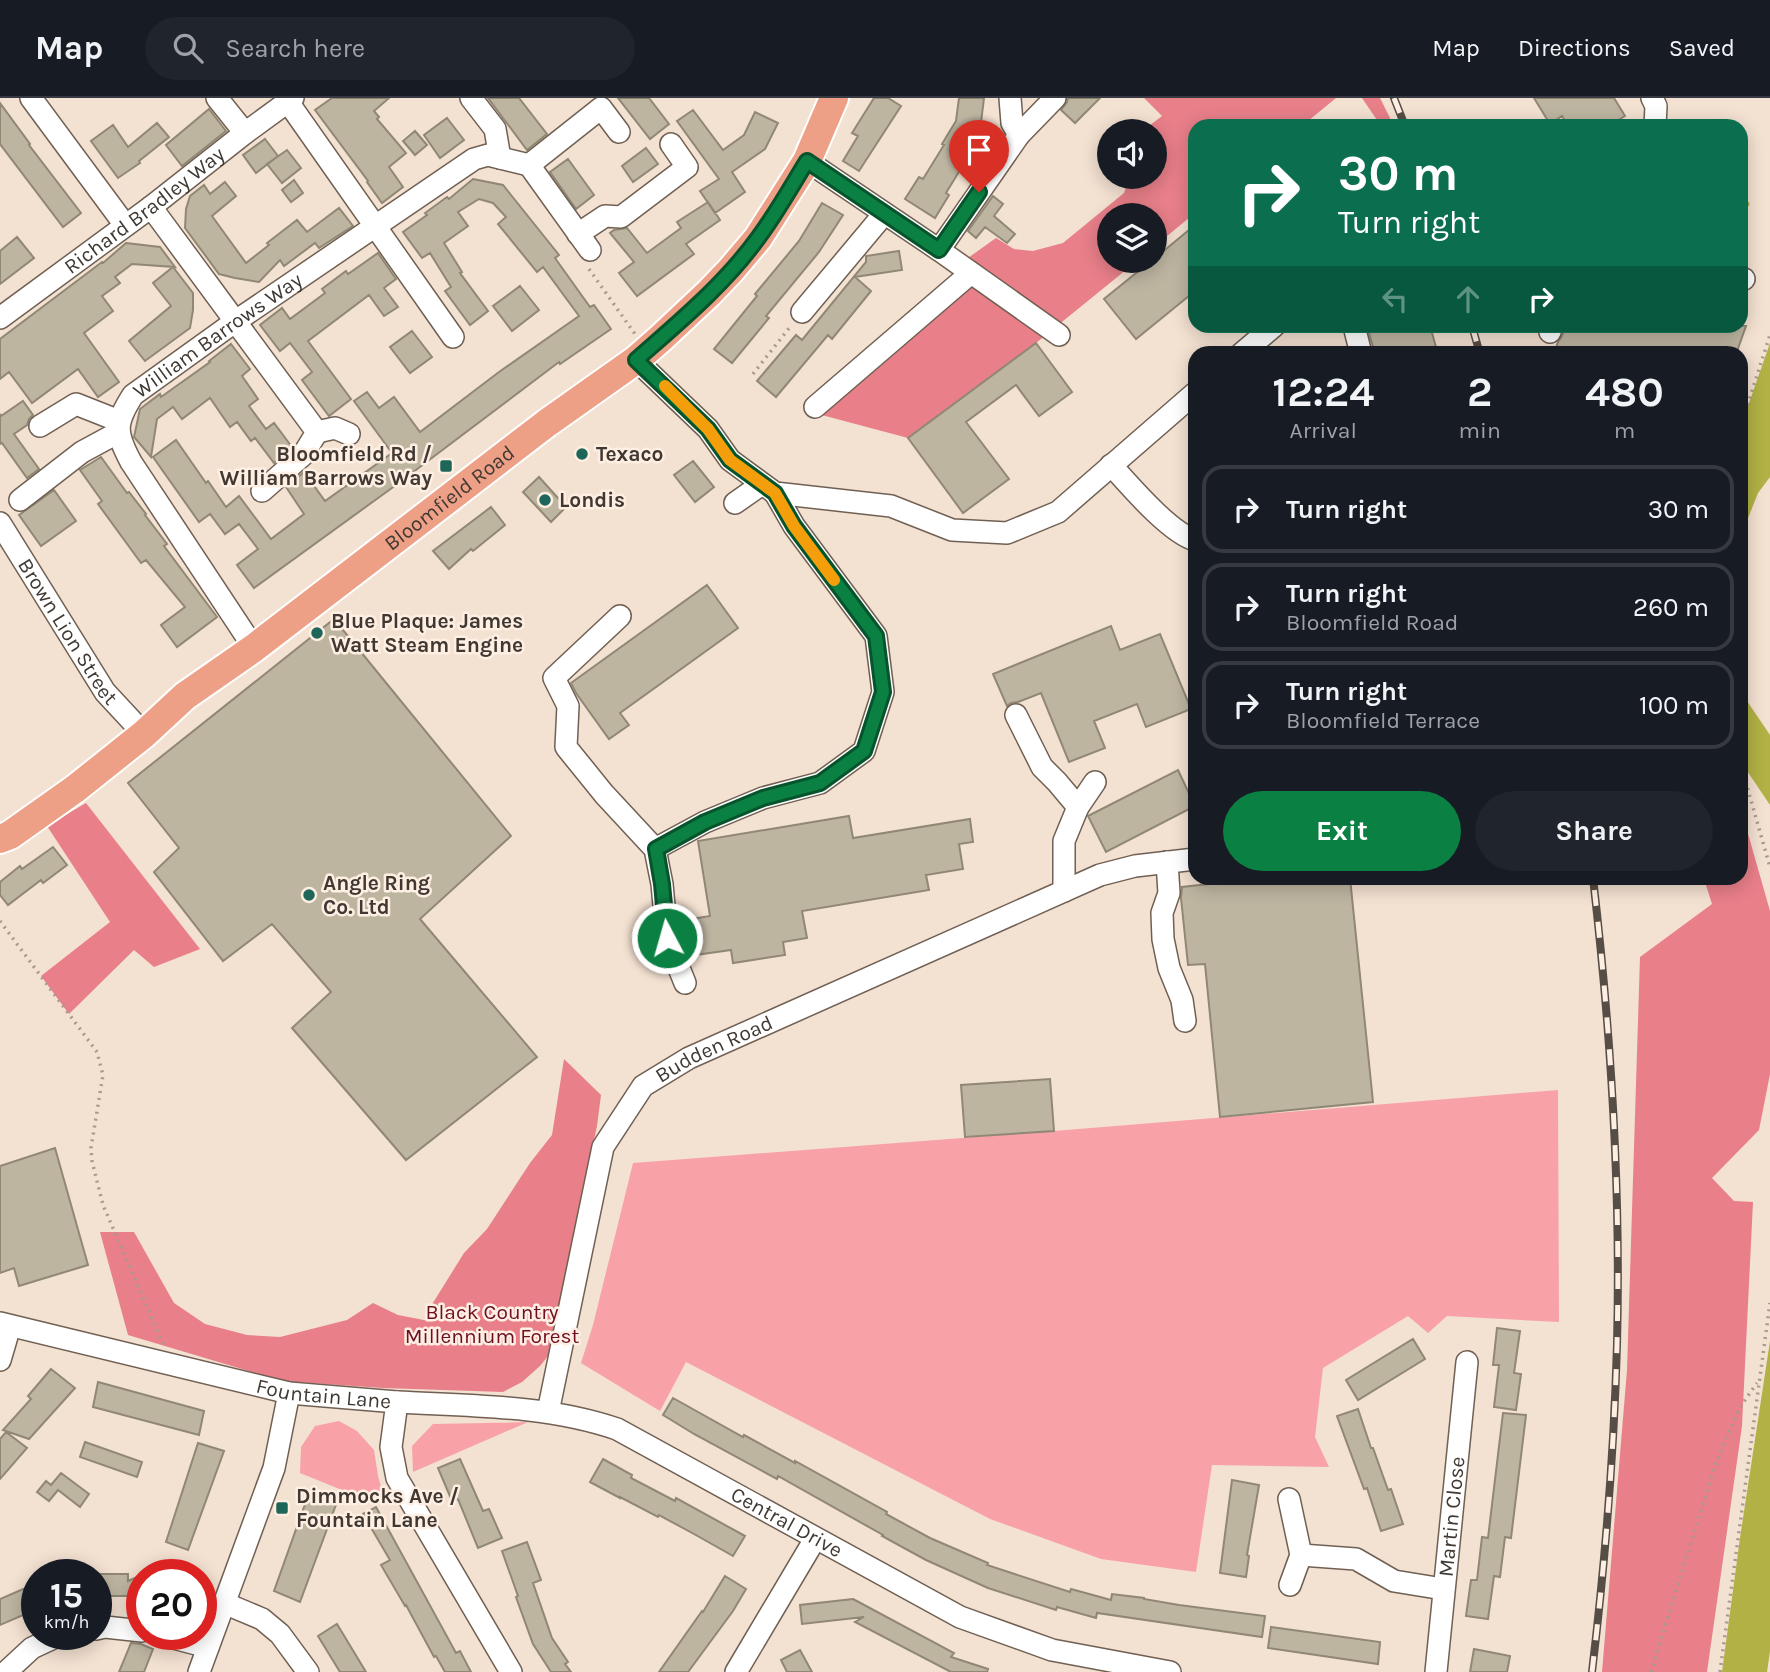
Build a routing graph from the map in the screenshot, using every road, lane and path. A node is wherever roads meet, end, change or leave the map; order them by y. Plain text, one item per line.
1 (31, 98) edge
2 (217, 98) edge
3 (471, 98) edge
4 (834, 98) edge
5 (1010, 98) edge
6 (1055, 98) edge
7 (1652, 98) edge
8 (290, 100) edge
9 (1655, 119) edge
10 (619, 132) dead end
11 (245, 133) junction
12 (1019, 135) junction
13 (671, 144) dead end
14 (500, 158) junction
15 (807, 161) junction
16 (529, 165) junction
17 (151, 207) junction
18 (884, 214) junction
19 (125, 225) junction
20 (375, 228) junction
21 (584, 242) junction
22 (939, 250) junction
23 (971, 272) junction
24 (802, 312) joint
25 (0, 318) edge
26 (236, 321) junction
27 (1266, 333) edge
28 (1059, 335) dead end
29 (1770, 335) edge
30 (453, 337) dead end
31 (1250, 346) edge
32 (641, 355) junction
33 (753, 373) dead end
34 (1188, 399) edge
35 (1748, 403) edge
36 (815, 407) dead end
37 (40, 426) dead end
38 (119, 426) junction
39 (313, 426) junction
40 (349, 434) dead end
41 (1111, 465) junction
42 (769, 488) junction
43 (262, 491) dead end
44 (20, 499) dead end
45 (735, 503) dead end
46 (0, 523) edge
47 (1188, 538) edge
48 (620, 616) dead end
49 (254, 648) junction
50 (1016, 715) dead end
51 (144, 734) junction
52 (1095, 782) dead end
53 (1748, 790) edge
54 (1078, 807) junction
55 (0, 839) edge
56 (656, 849) junction
57 (1188, 860) edge
58 (1167, 862) junction
59 (1770, 867) edge
60 (1064, 891) junction
61 (0, 921) edge
62 (685, 984) dead end
63 (1185, 1021) dead end
64 (1770, 1303) edge
65 (5, 1325) edge
66 (0, 1360) edge
67 (1467, 1362) dead end
68 (172, 1365) junction
69 (1758, 1381) junction
70 (289, 1393) junction
71 (397, 1402) junction
72 (548, 1412) junction
73 (1289, 1499) dead end
74 (815, 1539) junction
75 (1301, 1555) junction
76 (1290, 1585) dead end
77 (1443, 1589) junction
78 (224, 1603) junction
79 (217, 1622) edge
80 (30, 1650) edge
81 (207, 1650) edge
82 (6, 1672) edge
83 (199, 1672) edge
84 (308, 1672) edge
85 (511, 1672) edge
86 (736, 1672) edge
87 (1170, 1672) edge
88 (1436, 1672) edge
89 (1651, 1672) edge
90 (1720, 1672) edge

1 - 19 street
2 - 11 street
3 - 14 street
4 - 15 main road, Bloomfield Road
5 - 12 street
6 - 12 street
7 - 9 street
8 - 11 street, Richard Bradley Way
8 - 20 street, Richard Bradley Way
10 - 16 street
11 - 17 street, Richard Bradley Way
12 - 22 street
13 - 21 street
14 - 16 street
14 - 20 street, William Barrows Way
15 - 18 street
15 - 32 main road, Bloomfield Road
16 - 21 street
17 - 19 street, Richard Bradley Way
17 - 26 street
18 - 22 street
18 - 24 street
19 - 25 street, Richard Bradley Way
20 - 26 street, William Barrows Way
20 - 30 street, Richard Bradley Way
21 - 32 path
22 - 23 street
23 - 28 street
23 - 36 street
24 - 33 path
26 - 38 street, William Barrows Way
26 - 39 street
27 - 31 street
29 - 35 path
32 - 42 street
32 - 49 main road, Bloomfield Road
34 - 41 street
37 - 38 street
38 - 44 street
38 - 49 street
39 - 40 street
39 - 43 street
41 - 42 street
41 - 47 street
42 - 45 street
42 - 56 street
46 - 51 street, Brown Lion Street
48 - 56 street
49 - 51 main road, Bloomfield Road
50 - 54 street
51 - 55 main road, Bloomfield Road
52 - 54 street
53 - 59 path
54 - 60 street
56 - 62 street
57 - 58 street, Budden Road
58 - 60 street, Budden Road
58 - 63 street
60 - 72 street, Budden Road
61 - 68 path
64 - 69 path
65 - 66 street
65 - 68 street, Fountain Lane
67 - 77 street, Martin Close
68 - 70 street, Fountain Lane
69 - 89 path
69 - 90 path
70 - 71 street, Fountain Lane
70 - 78 street
71 - 72 street, Central Drive
71 - 85 street, Fountain Lane
72 - 74 street, Central Drive
73 - 75 street
74 - 86 street
74 - 87 street, Central Drive
75 - 76 street
75 - 77 street
77 - 88 street, Martin Close
78 - 79 street
78 - 84 street
80 - 82 street
81 - 83 street

